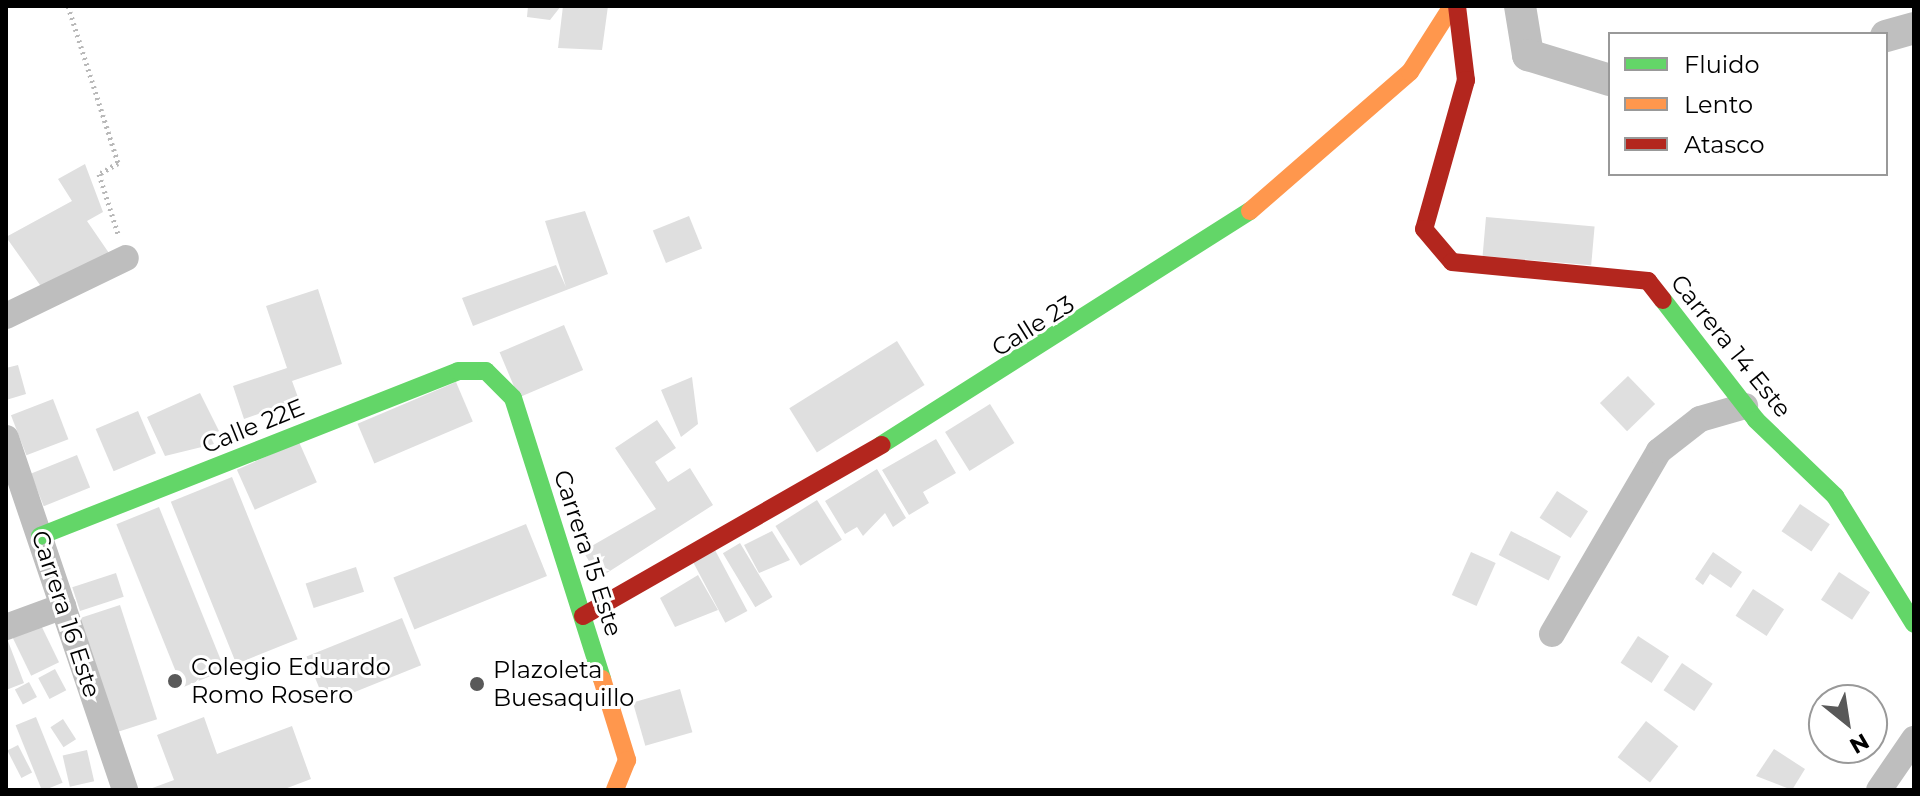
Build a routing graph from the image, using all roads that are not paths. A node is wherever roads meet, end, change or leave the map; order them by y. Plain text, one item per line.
1 (1454, 6) edge
2 (126, 258) road end
3 (6, 316) edge
4 (486, 371) joint
5 (1745, 406) junction
6 (6, 438) edge
7 (40, 536) junction
8 (63, 606) junction
9 (583, 616) junction
10 (1914, 624) edge
11 (6, 627) edge
12 (1552, 634) dead end
13 (1914, 739) edge
14 (125, 790) edge
15 (615, 790) edge
16 (1879, 790) edge

1 - 5 street, Carrera 14 Este
1 - 9 street, Calle 23
2 - 3 street
4 - 7 street, Calle 22E
4 - 9 street, Carrera 15 Este
5 - 10 street, Carrera 14 Este
5 - 12 street
6 - 7 street, Carrera 16 Este
7 - 8 street, Carrera 16 Este
8 - 11 street
8 - 14 street, Carrera 16 Este
9 - 15 street, Carrera 15 Este
13 - 16 street

